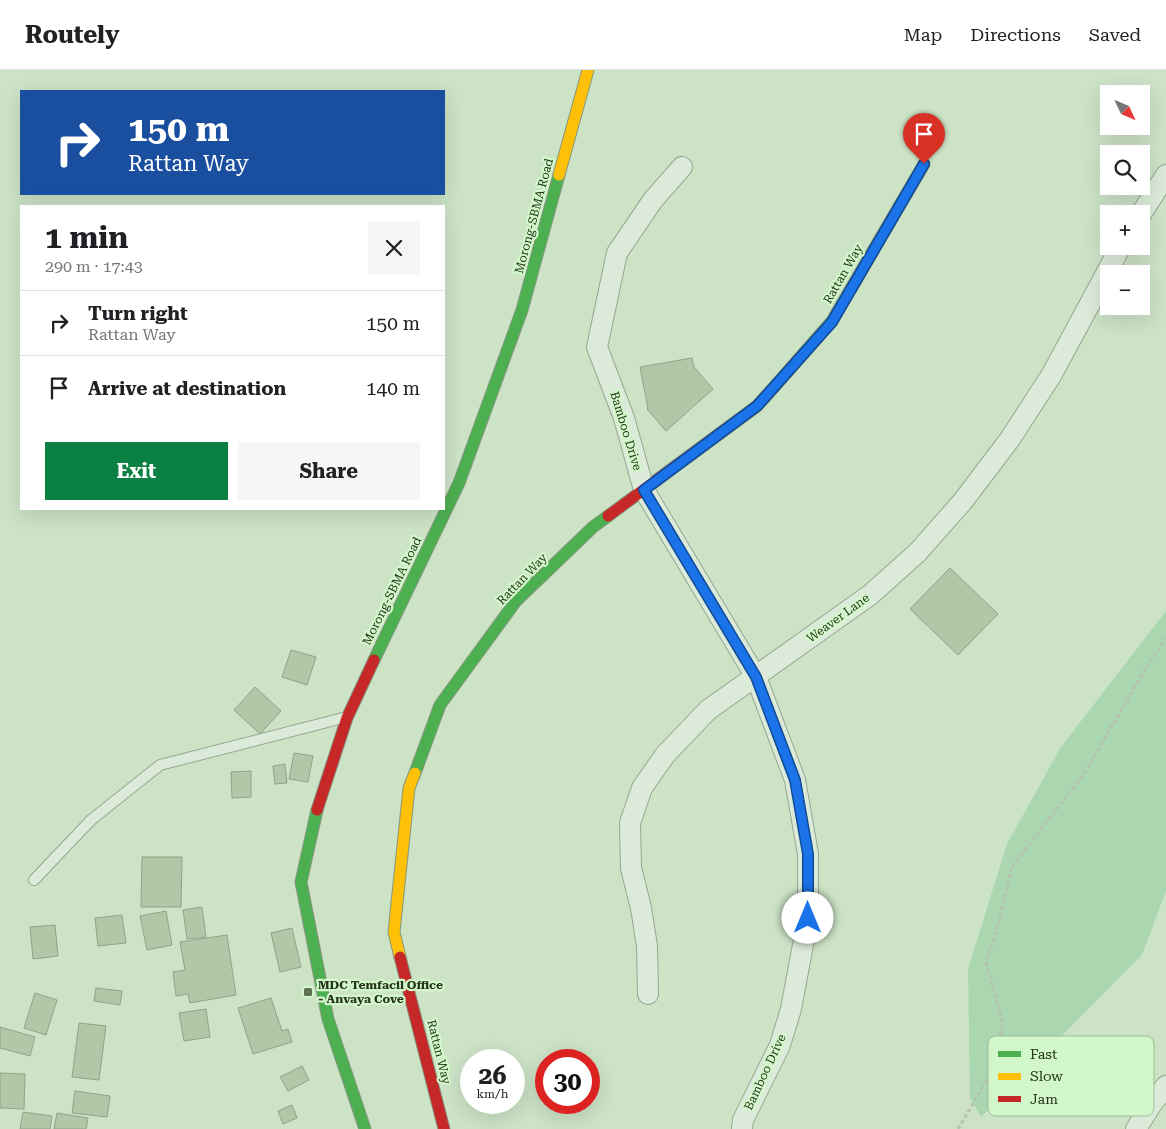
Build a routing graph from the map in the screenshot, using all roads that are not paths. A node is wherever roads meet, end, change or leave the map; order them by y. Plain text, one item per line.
1 (588, 70) edge
2 (924, 164) dead end
3 (682, 167) dead end
4 (1166, 175) edge
5 (1147, 205) edge
6 (1116, 255) edge
7 (644, 490) junction
8 (756, 677) junction
9 (347, 718) junction
10 (34, 880) dead end
11 (648, 994) dead end
12 (1166, 1086) edge
13 (1154, 1101) edge
14 (1144, 1116) edge
15 (738, 1126) edge
16 (365, 1129) edge
17 (444, 1129) edge
18 (1136, 1129) edge

1 - 9 street, Morong-SBMA Road
2 - 7 street, Rattan Way
3 - 7 street, Bamboo Drive
4 - 5 street
6 - 8 street, Weaver Lane
7 - 8 street, Bamboo Drive
7 - 17 street, Rattan Way
8 - 11 street, Weaver Lane
8 - 15 street, Bamboo Drive
9 - 10 lane
9 - 16 street, Morong-SBMA Road
12 - 13 street
14 - 18 street

